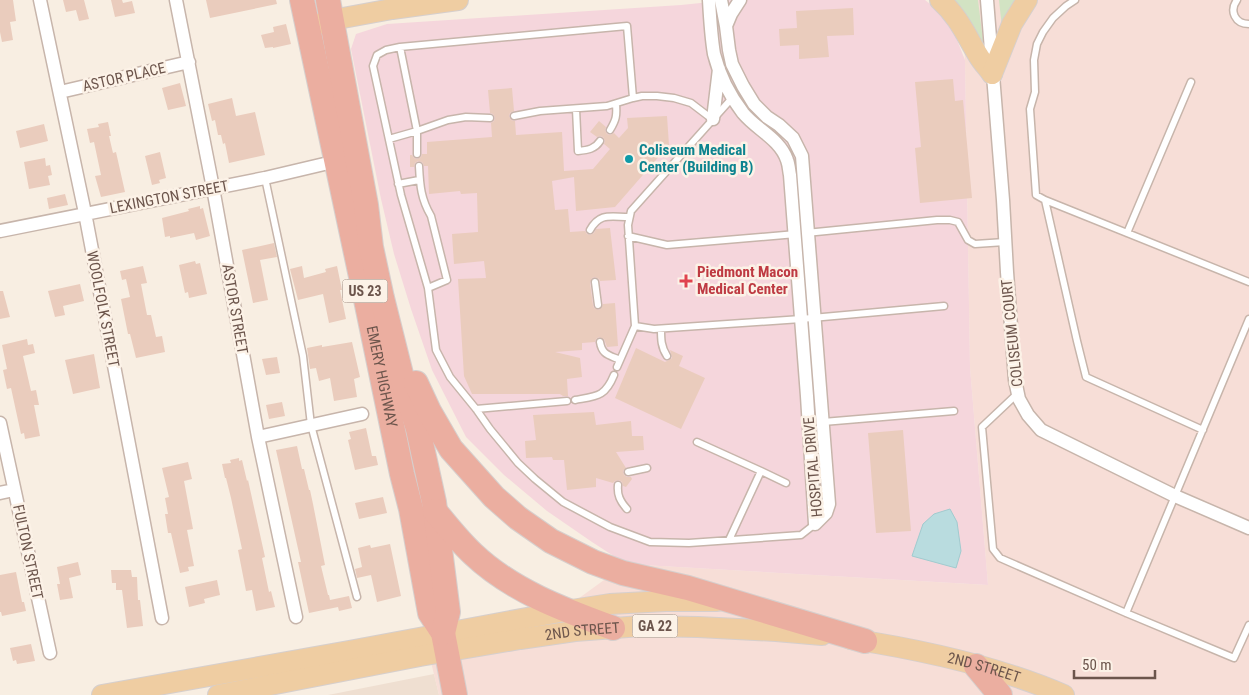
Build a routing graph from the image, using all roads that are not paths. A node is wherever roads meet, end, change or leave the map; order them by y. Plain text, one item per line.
1 (40, 0) edge
2 (176, 0) edge
3 (302, 0) edge
4 (458, 0) edge
5 (708, 0) edge
6 (721, 0) edge
7 (740, 0) edge
8 (940, 0) edge
9 (987, 0) edge
10 (1027, 0) edge
11 (1075, 0) edge
12 (1237, 0) edge
13 (330, 10) edge
14 (1249, 24) edge
15 (726, 26) junction
16 (308, 27) junction
17 (400, 47) junction
18 (189, 62) junction
19 (719, 69) junction
20 (992, 74) junction
21 (1191, 82) dead end
22 (60, 92) junction
23 (733, 97) junction
24 (633, 98) junction
25 (616, 104) junction
26 (576, 108) junction
27 (514, 116) dead end
28 (490, 118) dead end
29 (713, 119) junction
30 (610, 130) dead end
31 (417, 131) junction
32 (389, 140) junction
33 (600, 141) dead end
34 (417, 154) dead end
35 (337, 161) junction
36 (419, 166) dead end
37 (265, 178) junction
38 (420, 180) junction
39 (398, 184) junction
40 (213, 188) junction
41 (1045, 200) junction
42 (85, 213) junction
43 (629, 218) junction
44 (590, 230) dead end
45 (0, 231) edge
46 (808, 233) junction
47 (1127, 233) junction
48 (794, 234) junction
49 (628, 236) junction
50 (1005, 242) junction
51 (595, 282) dead end
52 (1249, 282) edge
53 (428, 288) junction
54 (382, 298) junction
55 (598, 305) dead end
56 (944, 306) dead end
57 (815, 318) junction
58 (801, 319) junction
59 (1249, 319) edge
60 (635, 326) junction
61 (661, 329) junction
62 (600, 342) dead end
63 (668, 356) dead end
64 (620, 360) junction
65 (617, 368) dead end
66 (614, 375) dead end
67 (1018, 393) junction
68 (575, 400) dead end
69 (567, 401) dead end
70 (476, 409) junction
71 (954, 411) dead end
72 (362, 414) dead end
73 (823, 422) junction
74 (0, 423) edge
75 (311, 425) junction
76 (1203, 430) junction
77 (258, 437) junction
78 (697, 442) dead end
79 (646, 468) dead end
80 (761, 471) junction
81 (628, 472) dead end
82 (402, 474) junction
83 (786, 483) dead end
84 (618, 485) dead end
85 (14, 490) junction
86 (0, 493) edge
87 (1175, 496) junction
88 (628, 509) dead end
89 (436, 512) junction
90 (815, 524) junction
91 (1249, 528) edge
92 (729, 540) junction
93 (357, 597) dead end
94 (729, 601) junction
95 (565, 611) junction
96 (1126, 613) junction
97 (296, 617) dead end
98 (162, 618) dead end
99 (1249, 625) edge
100 (614, 628) junction
101 (865, 642) junction
102 (444, 643) junction
103 (50, 653) dead end
104 (976, 666) junction
105 (102, 695) edge
106 (218, 695) edge
107 (455, 695) edge
108 (1000, 695) edge
109 (1064, 695) edge

1 - 22 street, WOOLFOLK STREET
2 - 18 street, ASTOR STREET
3 - 16 highway, EMERY HIGHWAY / US 23
4 - 13 main road
5 - 19 street, HOSPITAL DRIVE
6 - 15 street, HOSPITAL DRIVE
7 - 15 street
8 - 20 main road
9 - 20 street, COLISEUM COURT
10 - 20 main road
11 - 41 lane
12 - 14 lane
13 - 16 main road
13 - 54 highway, EMERY HIGHWAY / US 23
15 - 46 street, HOSPITAL DRIVE
16 - 35 highway, EMERY HIGHWAY / US 23
17 - 24 lane
17 - 31 lane
17 - 32 lane
18 - 22 street, ASTOR PLACE
18 - 40 street, ASTOR STREET
19 - 23 street, HOSPITAL DRIVE
19 - 29 street
20 - 50 street, COLISEUM COURT
21 - 47 lane
22 - 42 street, WOOLFOLK STREET
23 - 29 lane
23 - 48 street, HOSPITAL DRIVE
24 - 25 lane
24 - 29 lane
25 - 26 lane
25 - 30 lane
26 - 27 lane
26 - 33 lane
28 - 31 lane
29 - 43 lane
31 - 32 lane
31 - 34 lane
32 - 39 lane
35 - 37 street, LEXINGTON STREET
35 - 82 highway, EMERY HIGHWAY / US 23
36 - 38 lane
37 - 40 street, LEXINGTON STREET
37 - 75 lane
38 - 39 lane
38 - 53 lane
39 - 53 lane
40 - 42 street, LEXINGTON STREET
40 - 77 street, ASTOR STREET
41 - 47 lane
41 - 76 lane
42 - 45 street, LEXINGTON STREET
42 - 98 street, WOOLFOLK STREET
43 - 44 lane
43 - 49 lane
46 - 48 lane
46 - 50 lane
46 - 57 street, HOSPITAL DRIVE
47 - 52 lane
48 - 49 lane
48 - 58 street, HOSPITAL DRIVE
49 - 60 lane
50 - 67 street, COLISEUM COURT
51 - 55 lane
53 - 70 lane
54 - 89 highway, EMERY HIGHWAY / US 23
54 - 94 highway
56 - 57 lane
57 - 58 lane
57 - 73 street, HOSPITAL DRIVE
58 - 61 lane
58 - 90 street, HOSPITAL DRIVE
59 - 76 lane
60 - 61 lane
60 - 64 lane
61 - 63 lane
62 - 64 lane
64 - 65 lane
66 - 68 lane
67 - 87 street, COLISEUM COURT
67 - 96 lane
69 - 70 lane
70 - 92 lane
71 - 73 lane
72 - 75 street
73 - 90 street, HOSPITAL DRIVE
74 - 85 street, FULTON STREET
75 - 77 street
75 - 93 lane
76 - 87 lane
77 - 97 street, ASTOR STREET
78 - 80 lane
79 - 81 lane
80 - 83 lane
80 - 92 lane
82 - 89 highway
82 - 102 highway, EMERY HIGHWAY / US 23
84 - 88 lane
85 - 86 street
85 - 103 street, FULTON STREET
87 - 91 street, COLISEUM COURT
87 - 96 lane
89 - 95 highway
89 - 102 highway, EMERY HIGHWAY / US 23
90 - 92 lane
94 - 95 main road, 2ND STREET / GA 22
94 - 101 highway
95 - 100 highway
95 - 102 main road, 2ND STREET / GA 22
96 - 99 lane
100 - 101 main road, 2ND STREET / GA 22
100 - 102 main road, 2ND STREET / GA 22
101 - 104 main road, 2ND STREET / GA 22
102 - 105 main road, 2ND STREET
102 - 106 main road, 2ND STREET
102 - 107 highway, EMERY HIGHWAY / US 23
104 - 108 highway
104 - 109 main road, 2ND STREET / GA 22

